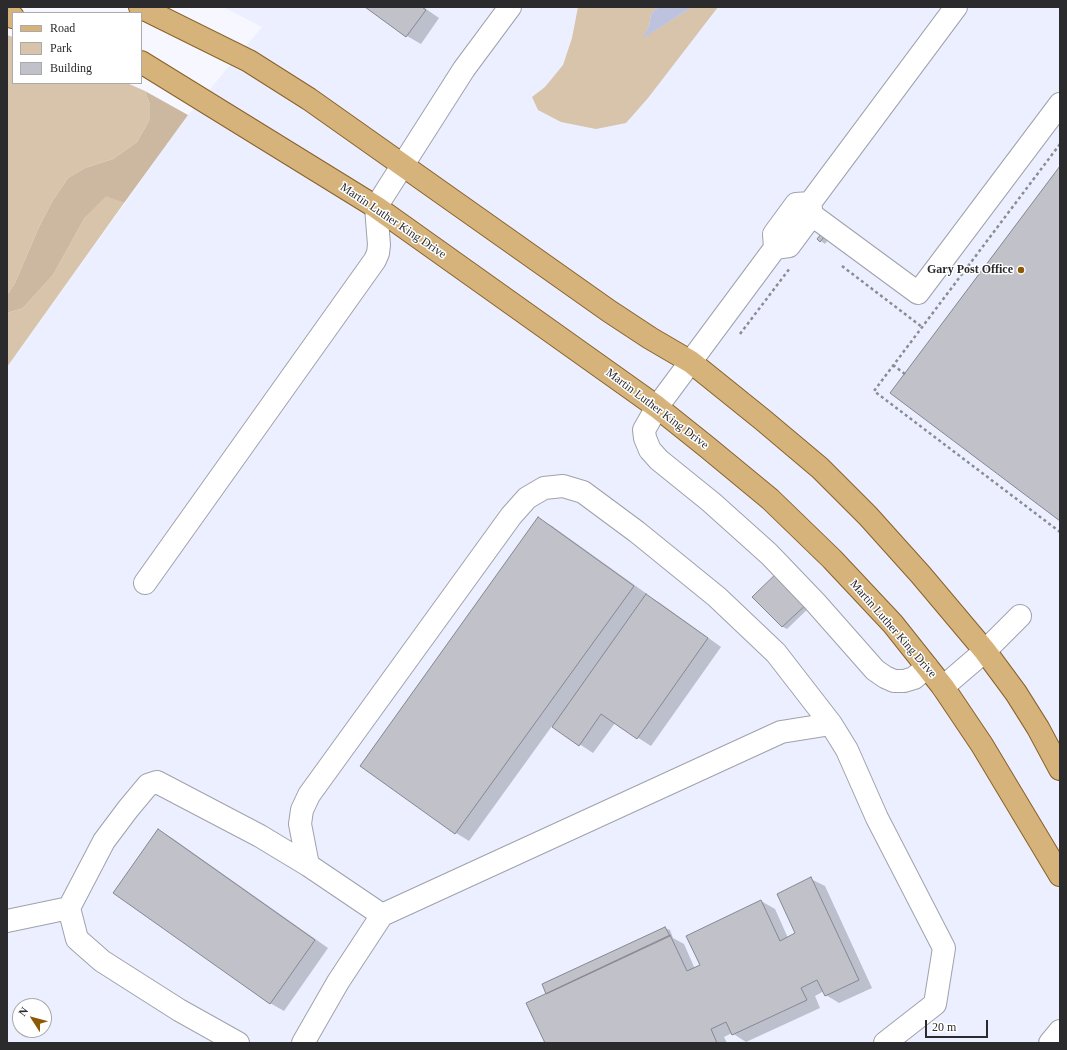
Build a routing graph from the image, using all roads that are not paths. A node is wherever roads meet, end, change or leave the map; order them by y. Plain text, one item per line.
1 (140, 7) edge
2 (510, 7) edge
3 (956, 7) edge
4 (142, 63) edge
5 (1060, 104) edge
6 (403, 166) junction
7 (376, 208) junction
8 (811, 209) junction
9 (691, 362) junction
10 (657, 407) junction
11 (145, 583) dead end
12 (1020, 616) dead end
13 (985, 651) junction
14 (927, 667) junction
15 (943, 687) junction
16 (832, 724) junction
17 (1060, 769) edge
18 (1025, 816) junction
19 (1060, 856) edge
20 (308, 865) junction
21 (1060, 875) edge
22 (69, 908) junction
23 (382, 915) junction
24 (7, 921) edge
25 (1060, 1031) edge
26 (238, 1043) edge
27 (303, 1043) edge
28 (885, 1043) edge
29 (1050, 1043) edge

1 - 6 main road
2 - 6 street
3 - 8 street
4 - 7 main road, Martin Luther King Drive
5 - 8 street
6 - 7 street
6 - 9 main road
7 - 10 main road, Martin Luther King Drive
7 - 11 street
8 - 9 street
9 - 10 street
9 - 13 main road
10 - 14 main road, Martin Luther King Drive
10 - 14 street
12 - 13 street
13 - 15 street
13 - 17 main road
14 - 15 main road, Martin Luther King Drive
15 - 18 main road, Martin Luther King Drive
16 - 20 street
16 - 23 street
16 - 28 street
18 - 19 main road
18 - 21 main road, Martin Luther King Drive
20 - 22 street
20 - 23 street
22 - 24 street
22 - 26 street
23 - 27 street
25 - 29 street

